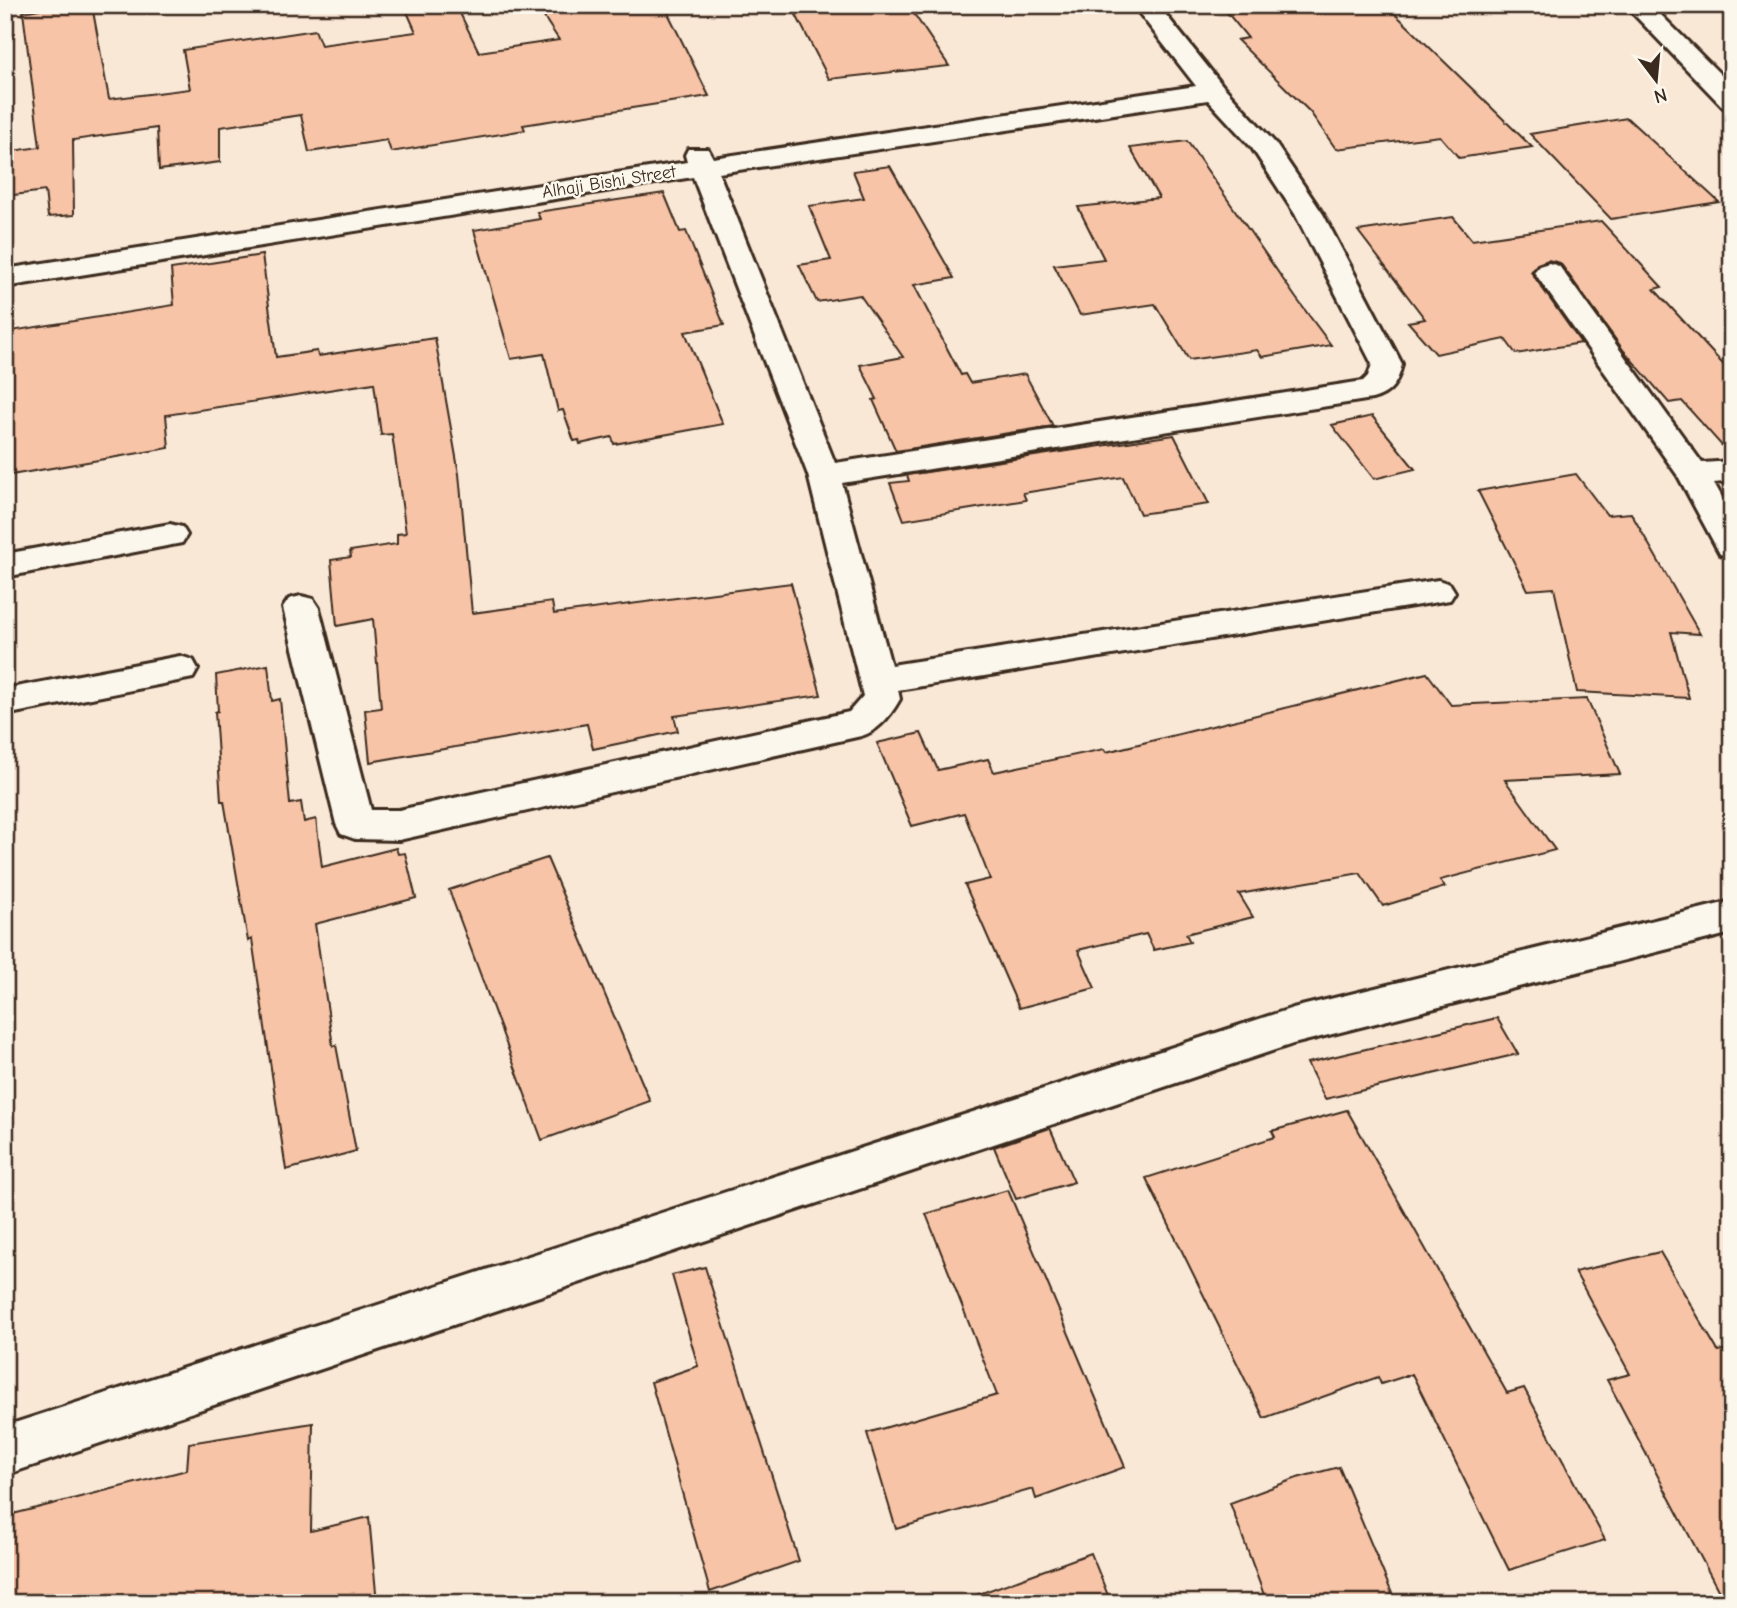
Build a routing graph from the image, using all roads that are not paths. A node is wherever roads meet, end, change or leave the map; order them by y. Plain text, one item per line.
1 (1145, 5) edge
2 (1637, 5) edge
3 (1208, 84) junction
4 (1732, 101) edge
5 (701, 161) junction
6 (5, 260) edge
7 (1549, 272) dead end
8 (5, 278) edge
9 (1732, 471) edge
10 (1693, 474) junction
11 (824, 475) junction
12 (170, 535) dead end
13 (1732, 546) edge
14 (5, 566) edge
15 (1438, 592) dead end
16 (302, 608) dead end
17 (180, 669) dead end
18 (878, 680) junction
19 (5, 702) edge
20 (1732, 917) edge
21 (5, 1451) edge

1 - 3 street
2 - 4 street
3 - 5 street, Alhaji Bishi Street
3 - 11 street
5 - 6 street, Alhaji Bishi Street
5 - 8 street, Alhaji Bishi Street
5 - 11 street
7 - 10 street
9 - 10 street
10 - 13 street
11 - 18 street
12 - 14 street
15 - 18 street
16 - 18 street
17 - 19 street
20 - 21 street

